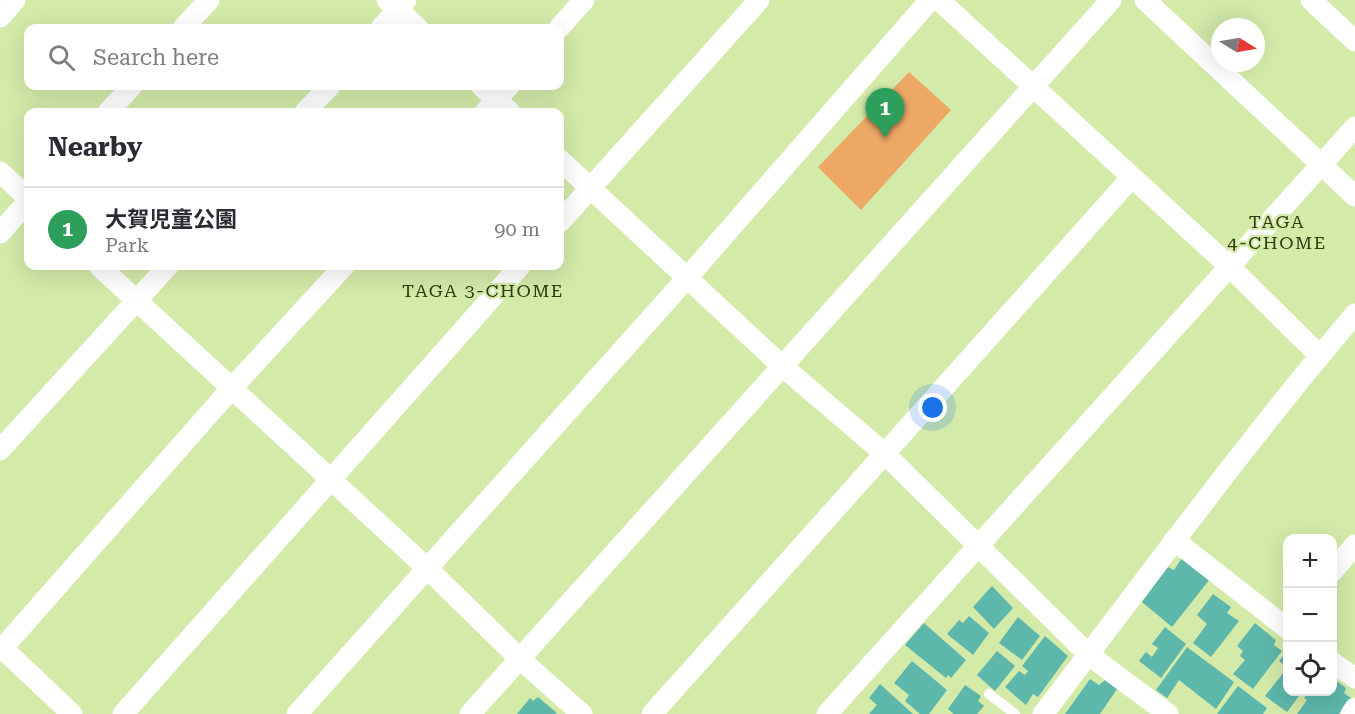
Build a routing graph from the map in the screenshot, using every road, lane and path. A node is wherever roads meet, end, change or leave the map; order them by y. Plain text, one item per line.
1 (15, 0) edge
2 (208, 0) edge
3 (584, 0) edge
4 (759, 0) edge
5 (930, 0) edge
6 (939, 0) edge
7 (1111, 0) edge
8 (1145, 0) edge
9 (1311, 0) edge
10 (397, 3) edge
11 (0, 16) edge
12 (187, 24) edge
13 (384, 24) edge
14 (415, 24) edge
15 (563, 24) edge
16 (1355, 41) edge
17 (1034, 86) junction
18 (128, 90) edge
19 (326, 90) edge
20 (485, 90) edge
21 (500, 103) edge
22 (112, 108) edge
23 (309, 108) edge
24 (1355, 127) edge
25 (564, 164) edge
26 (1321, 165) junction
27 (0, 172) edge
28 (1132, 177) junction
29 (589, 188) junction
30 (24, 196) edge
31 (1355, 196) edge
32 (24, 205) edge
33 (564, 217) edge
34 (0, 233) edge
35 (1230, 267) junction
36 (103, 270) edge
37 (164, 270) edge
38 (340, 270) edge
39 (516, 270) edge
40 (687, 278) junction
41 (136, 302) junction
42 (1355, 314) edge
43 (1320, 356) junction
44 (782, 366) junction
45 (231, 389) junction
46 (0, 450) edge
47 (884, 453) junction
48 (329, 479) junction
49 (1174, 540) junction
50 (1355, 544) edge
51 (978, 546) junction
52 (1337, 566) edge
53 (428, 569) junction
54 (1283, 626) edge
55 (1, 648) edge
56 (1089, 655) junction
57 (520, 659) junction
58 (1337, 665) edge
59 (1355, 678) edge
60 (989, 694) dead end
61 (1355, 708) edge
62 (72, 714) edge
63 (123, 714) edge
64 (297, 714) edge
65 (470, 714) edge
66 (582, 714) edge
67 (652, 714) edge
68 (827, 714) edge
69 (1015, 714) edge
70 (1043, 714) edge
71 (1168, 714) edge
72 (1351, 714) edge

1 - 11 street
2 - 12 street
3 - 15 street
4 - 29 street
5 - 40 street
6 - 17 street
7 - 17 street
8 - 26 street
9 - 16 street
10 - 13 street
10 - 14 street
17 - 28 street
17 - 44 street
18 - 22 street
19 - 23 street
20 - 21 street
24 - 26 street
25 - 29 street
26 - 31 street
26 - 35 street
27 - 30 street
28 - 35 street
28 - 47 street
29 - 33 street
29 - 40 street
32 - 34 street
35 - 43 street
35 - 51 street
36 - 41 street
37 - 41 street
38 - 45 street
39 - 48 street
40 - 44 street
40 - 53 street
41 - 45 street
41 - 46 street
42 - 43 street
43 - 49 street
44 - 47 street
44 - 57 street
45 - 48 street
45 - 55 street
47 - 51 street
47 - 67 street
48 - 53 street
48 - 63 street
49 - 54 street
49 - 56 street
50 - 52 street
51 - 56 street
51 - 68 street
53 - 57 street
53 - 64 street
55 - 62 street
56 - 70 street
56 - 71 street
57 - 65 street
57 - 66 street
58 - 59 street
60 - 69 lane
61 - 72 street

